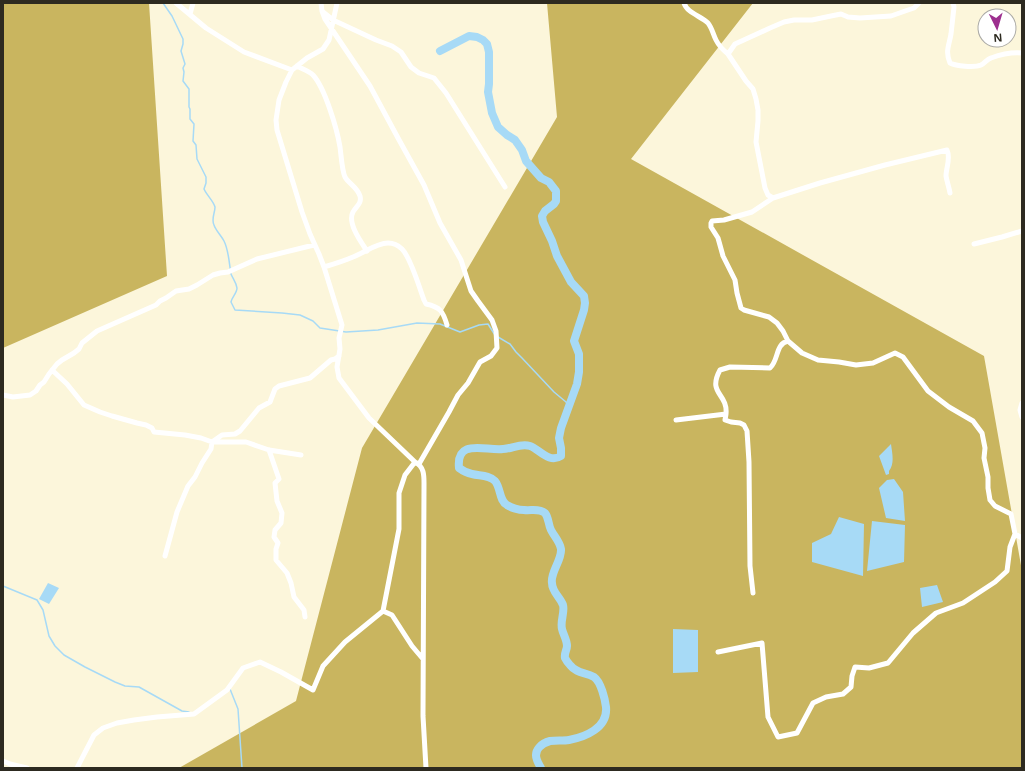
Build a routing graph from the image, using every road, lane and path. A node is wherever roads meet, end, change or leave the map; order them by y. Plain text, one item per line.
1 (176, 3) edge
2 (192, 3) edge
3 (321, 3) edge
4 (337, 3) edge
5 (684, 3) edge
6 (920, 3) edge
7 (953, 3) edge
8 (322, 11) junction
9 (190, 14) junction
10 (333, 20) junction
11 (331, 27) junction
12 (1022, 53) edge
13 (728, 54) junction
14 (297, 66) junction
15 (292, 70) junction
16 (505, 187) dead end
17 (950, 193) dead end
18 (773, 198) junction
19 (1022, 231) edge
20 (974, 244) dead end
21 (314, 245) junction
22 (367, 251) junction
23 (324, 267) junction
24 (447, 324) dead end
25 (788, 340) junction
26 (339, 356) junction
27 (52, 370) junction
28 (3, 395) edge
29 (1022, 403) edge
30 (726, 414) junction
31 (1022, 417) edge
32 (676, 420) dead end
33 (212, 442) junction
34 (269, 450) junction
35 (302, 455) dead end
36 (417, 463) junction
37 (1015, 534) junction
38 (1022, 538) edge
39 (165, 556) dead end
40 (753, 593) dead end
41 (383, 612) junction
42 (305, 617) dead end
43 (718, 652) dead end
44 (423, 659) junction
45 (3, 762) edge
46 (27, 768) edge
47 (77, 768) edge
48 (426, 768) edge

1 - 9 street
2 - 9 street
3 - 8 street
4 - 10 street
5 - 13 street
6 - 13 street
7 - 12 street
8 - 10 street
8 - 11 street
9 - 15 street
10 - 11 street
10 - 16 street
11 - 14 street
11 - 36 street
13 - 18 street
14 - 15 street
14 - 22 street
15 - 21 street
17 - 18 street
18 - 25 street
19 - 20 street
21 - 23 street
21 - 27 street
22 - 23 street
22 - 24 street
23 - 26 street
25 - 30 street
25 - 37 street
26 - 33 street
26 - 36 street
27 - 28 street
27 - 33 street
29 - 31 street
30 - 32 street
30 - 40 street
33 - 34 street
33 - 39 street
34 - 35 street
34 - 42 street
36 - 41 street
36 - 44 street
37 - 38 street
37 - 43 street
41 - 44 street
41 - 47 street
44 - 48 street
45 - 46 street

